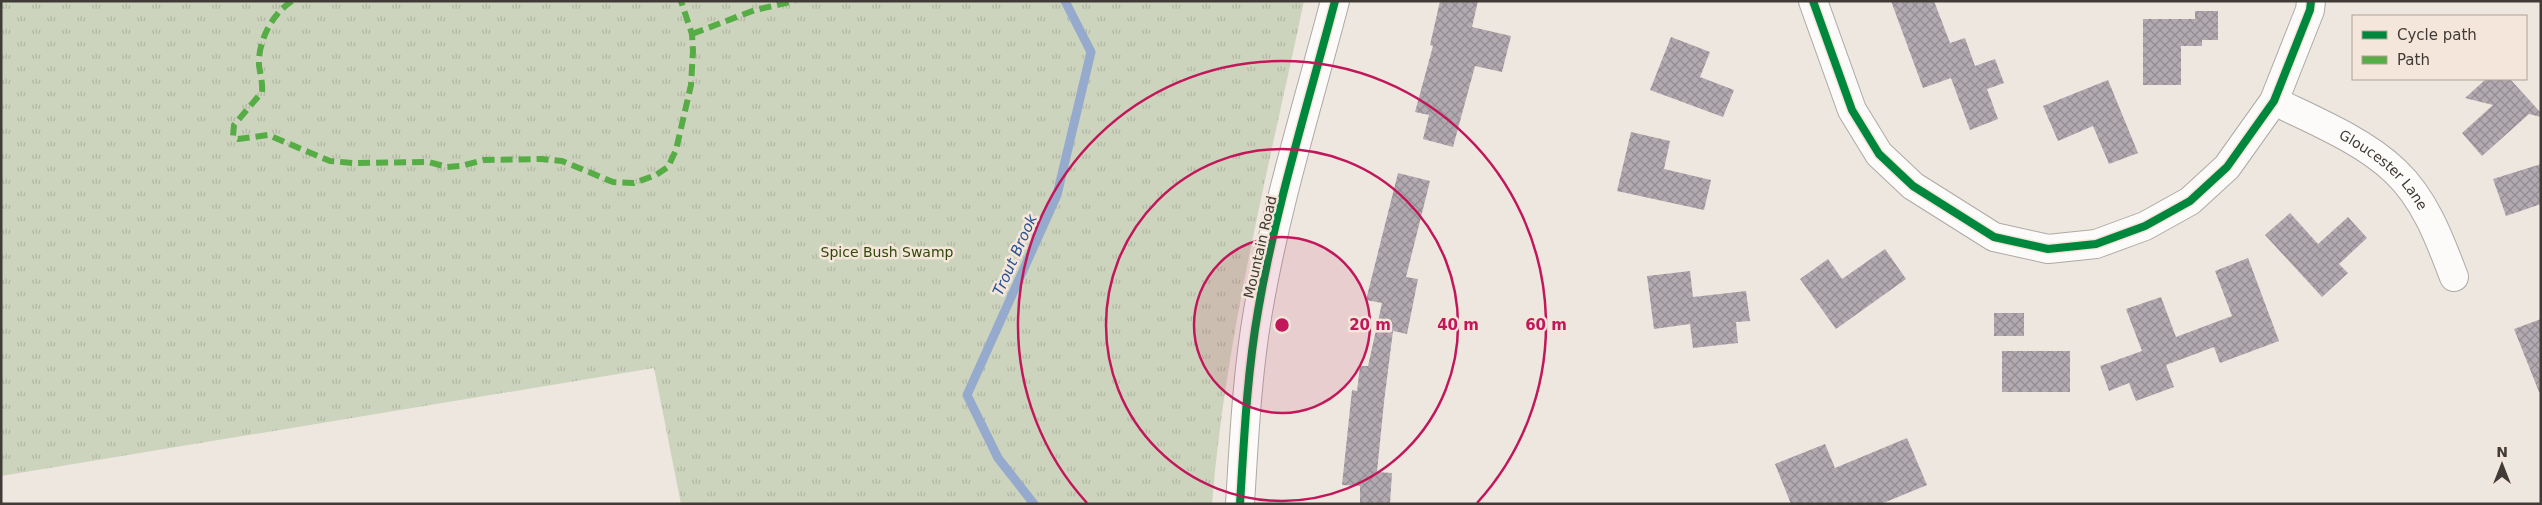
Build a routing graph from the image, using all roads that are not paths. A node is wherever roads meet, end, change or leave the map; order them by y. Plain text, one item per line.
1 (1335, 1) edge
2 (1813, 1) edge
3 (2310, 1) edge
4 (2274, 101) junction
5 (2454, 277) dead end
6 (1240, 504) edge

1 - 6 street, Mountain Road
2 - 4 street
3 - 4 street
4 - 5 street, Gloucester Lane

